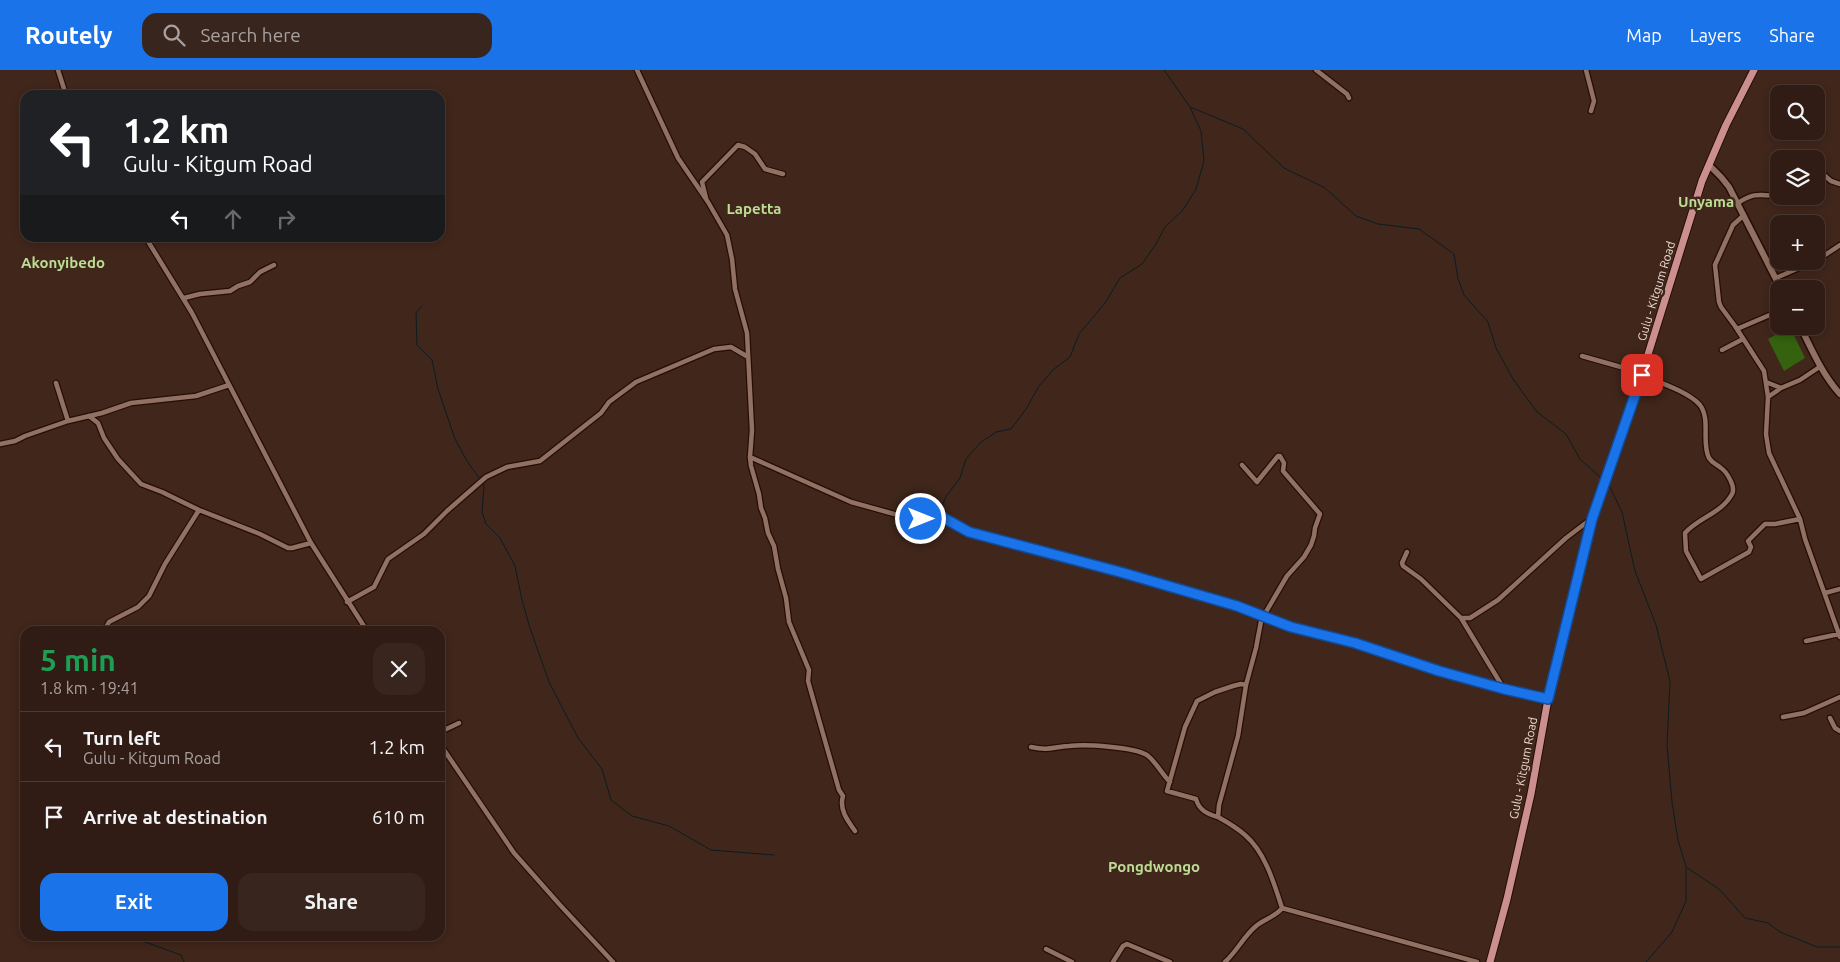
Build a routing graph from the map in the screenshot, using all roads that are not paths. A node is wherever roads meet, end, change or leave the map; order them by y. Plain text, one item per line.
1 (58, 70) edge
2 (637, 70) edge
3 (1316, 70) edge
4 (1586, 70) edge
5 (1754, 70) edge
6 (64, 90) edge
7 (1349, 98) dead end
8 (1591, 111) dead end
9 (1709, 165) junction
10 (783, 174) dead end
11 (1825, 176) edge
12 (1840, 184) edge
13 (1770, 195) edge
14 (708, 202) junction
15 (1738, 203) junction
16 (1744, 214) junction
17 (149, 242) edge
18 (1840, 245) edge
19 (1825, 255) edge
20 (274, 265) dead end
21 (1795, 270) edge
22 (1776, 278) joint
23 (184, 298) junction
24 (1770, 315) edge
25 (1737, 329) junction
26 (1804, 335) edge
27 (1743, 339) junction
28 (1722, 350) dead end
29 (1582, 356) dead end
30 (748, 357) junction
31 (1821, 366) junction
32 (1642, 374) junction
33 (1766, 382) junction
34 (56, 384) dead end
35 (228, 385) junction
36 (1782, 388) junction
37 (1840, 394) edge
38 (1768, 397) junction
39 (102, 413) junction
40 (89, 416) junction
41 (68, 421) junction
42 (97, 421) junction
43 (0, 444) edge
44 (750, 457) junction
45 (1242, 465) dead end
46 (199, 510) junction
47 (1592, 519) junction
48 (1800, 519) junction
49 (311, 543) junction
50 (1407, 552) dead end
51 (1840, 588) edge
52 (1824, 592) junction
53 (347, 602) junction
54 (1262, 617) junction
55 (1461, 618) junction
56 (107, 626) edge
57 (364, 626) edge
58 (1839, 635) edge
59 (1806, 641) dead end
60 (1246, 686) junction
61 (1504, 689) junction
62 (1840, 697) edge
63 (1548, 699) junction
64 (1783, 716) dead end
65 (1830, 718) dead end
66 (459, 723) dead end
67 (445, 730) edge
68 (1840, 731) edge
69 (1031, 747) dead end
70 (445, 751) edge
71 (1170, 782) junction
72 (1218, 817) junction
73 (855, 831) dead end
74 (1282, 908) junction
75 (1046, 949) dead end
76 (613, 962) edge
77 (1072, 962) edge
78 (1113, 962) edge
79 (1170, 962) edge
80 (1225, 962) edge
81 (1477, 962) edge
82 (1490, 962) edge

1 - 6 street
2 - 14 street
3 - 7 street
4 - 8 street
5 - 9 main road, Gulu - Kitgum Road
9 - 15 street
9 - 32 main road, Gulu - Kitgum Road
10 - 14 street
11 - 12 street
13 - 15 street
14 - 30 street
15 - 16 street
16 - 22 street
16 - 25 street
17 - 23 street
18 - 19 street
20 - 23 street
21 - 22 street
23 - 35 street
24 - 25 street
25 - 27 street
26 - 31 street
27 - 28 street
27 - 33 street
29 - 32 street
30 - 44 street
30 - 53 street
31 - 36 street
31 - 37 street
32 - 47 main road, Gulu - Kitgum Road
32 - 48 street
33 - 36 street
33 - 38 street
34 - 41 street
35 - 39 street
35 - 49 street
36 - 38 street
38 - 48 street
39 - 40 street
39 - 42 street
40 - 41 street
40 - 42 street
41 - 43 street
42 - 46 street
44 - 54 street
44 - 73 street
45 - 54 street
46 - 49 street
46 - 56 street
47 - 55 street
47 - 63 main road, Gulu - Kitgum Road
48 - 52 street
49 - 53 street
50 - 55 street
51 - 52 street
52 - 58 street
53 - 57 street
54 - 60 street
54 - 61 street
55 - 61 street
58 - 59 street
60 - 71 street
60 - 72 street
61 - 63 street
62 - 64 street
63 - 82 main road, Gulu - Kitgum Road
65 - 68 street
66 - 67 street
69 - 71 street
70 - 76 street
71 - 72 street
72 - 74 street
74 - 80 street
74 - 81 street
75 - 77 street
78 - 79 street

